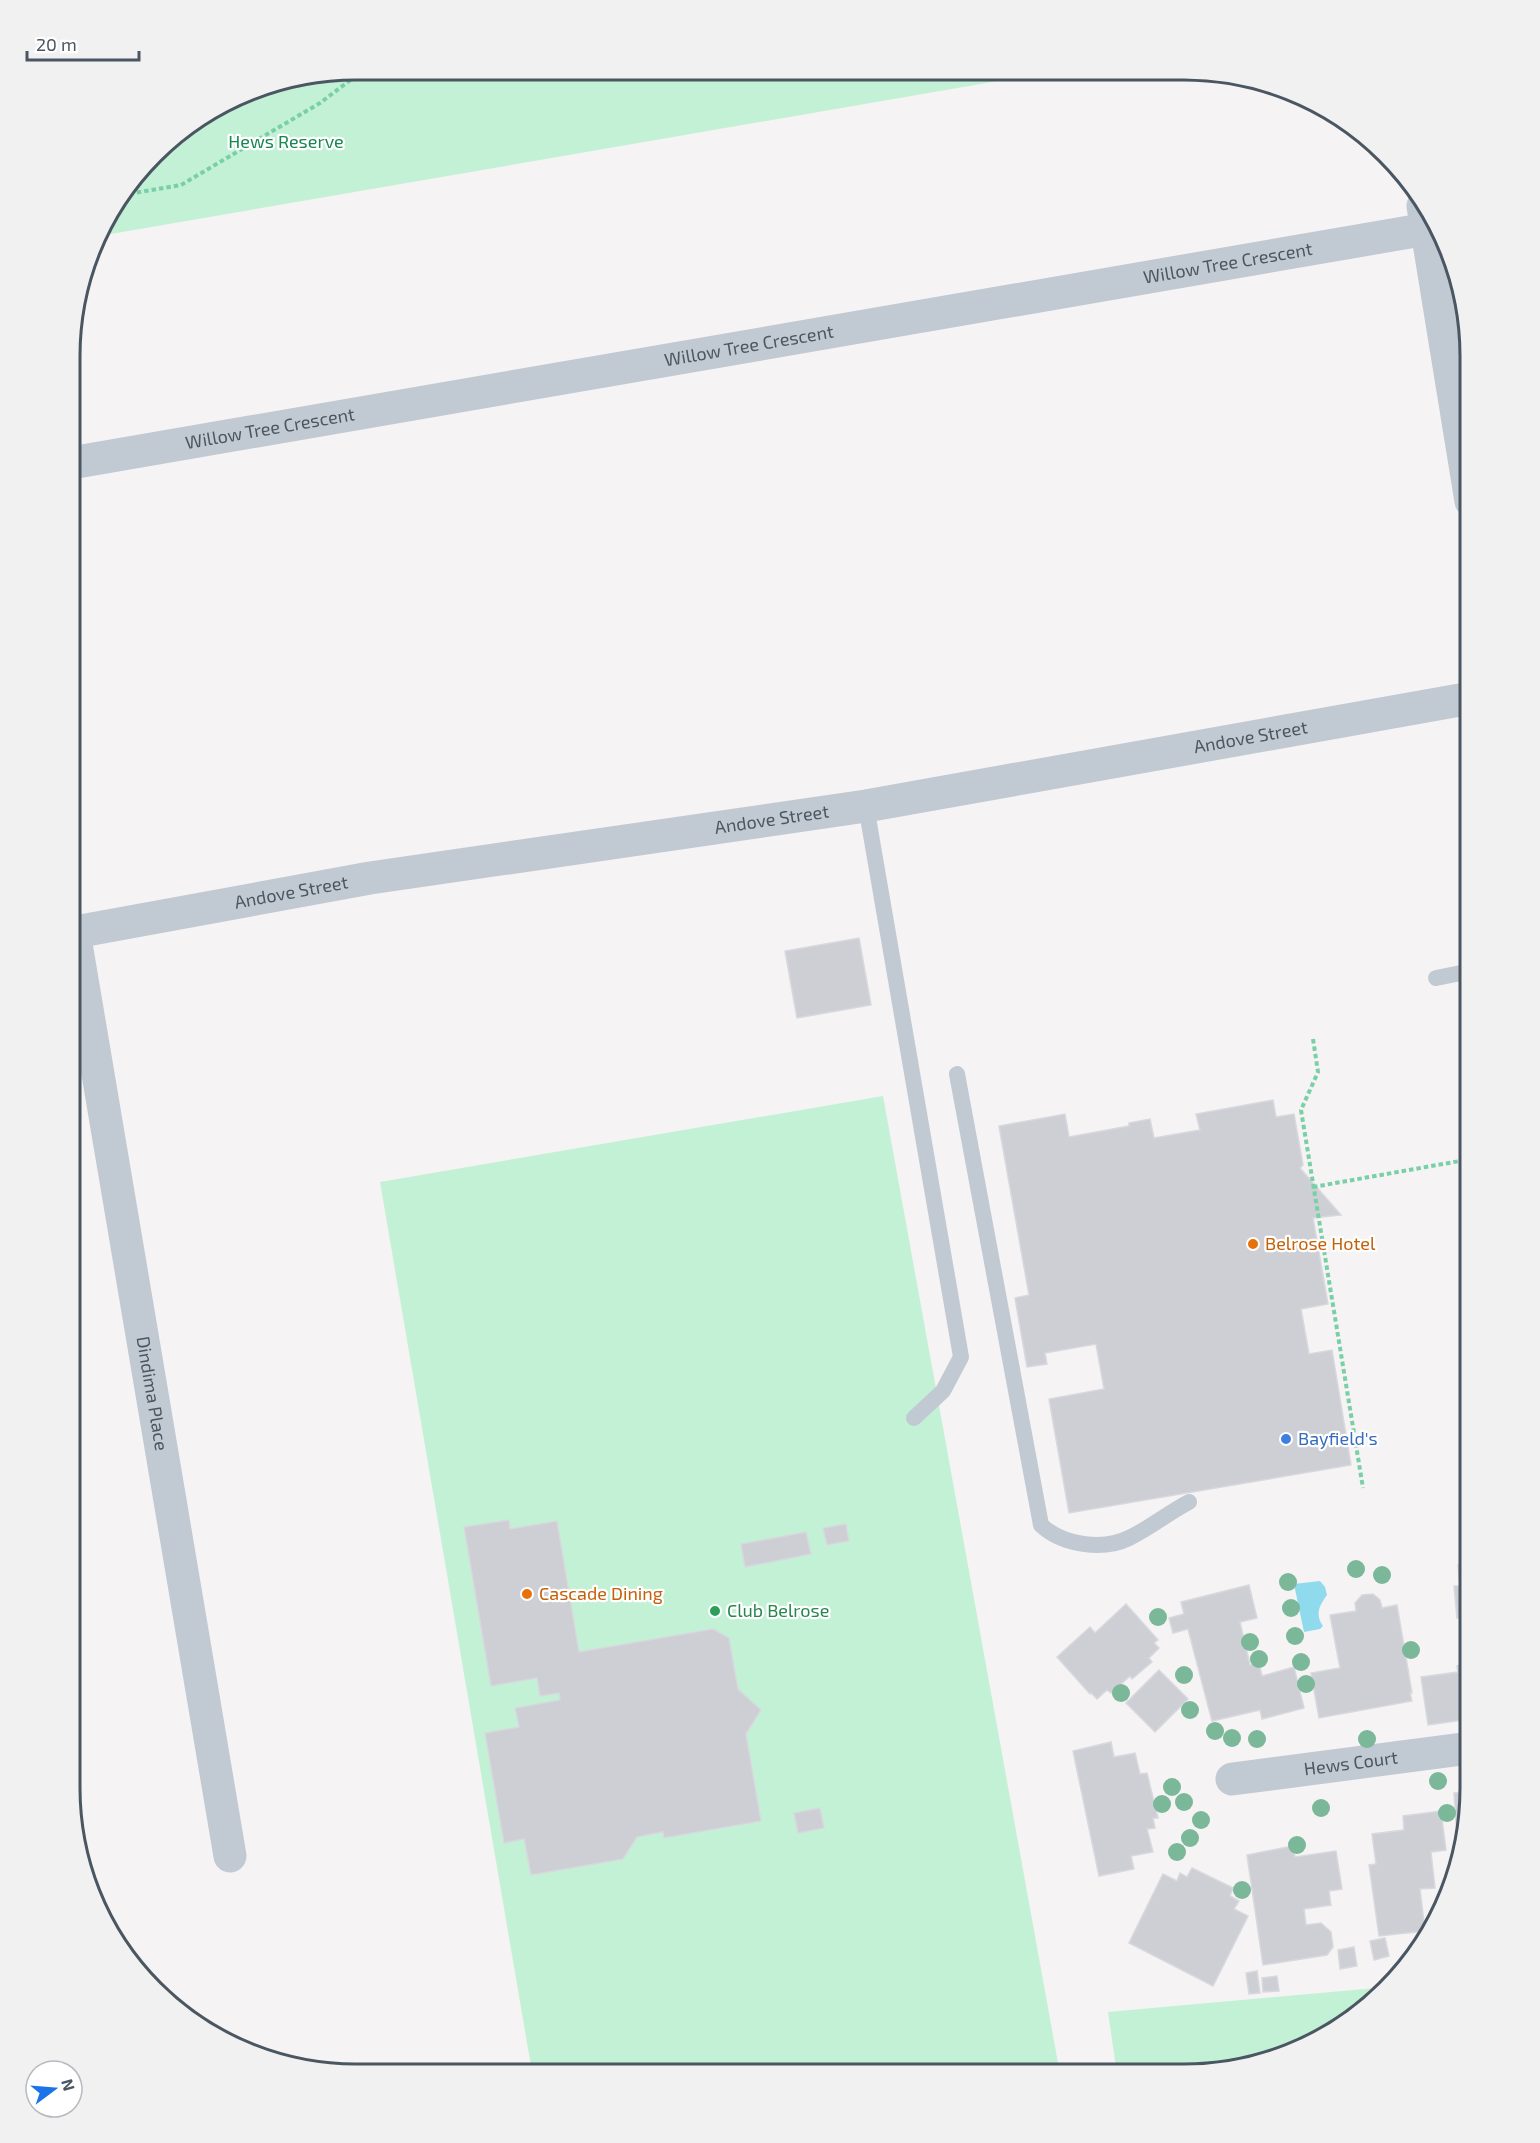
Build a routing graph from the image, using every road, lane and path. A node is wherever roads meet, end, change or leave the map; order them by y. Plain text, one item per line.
1 (350, 80) edge
2 (133, 193) edge
3 (1423, 218) edge
4 (1426, 223) edge
5 (1460, 404) edge
6 (80, 461) edge
7 (1460, 700) edge
8 (866, 806) junction
9 (80, 931) edge
10 (1460, 973) edge
11 (1437, 978) dead end
12 (80, 979) edge
13 (1313, 1040) dead end
14 (957, 1074) dead end
15 (1460, 1161) edge
16 (1313, 1187) junction
17 (914, 1418) dead end
18 (1364, 1488) dead end
19 (1189, 1502) dead end
20 (1460, 1749) edge
21 (1232, 1779) dead end
22 (230, 1856) dead end

1 - 2 path
3 - 6 street, Willow Tree Crescent
4 - 5 street
7 - 8 street, Andove Street
8 - 9 street, Andove Street
8 - 17 lane
10 - 11 lane
12 - 22 street, Dindima Place
13 - 16 path
14 - 19 lane
15 - 16 path
16 - 18 path
20 - 21 street, Hews Court

